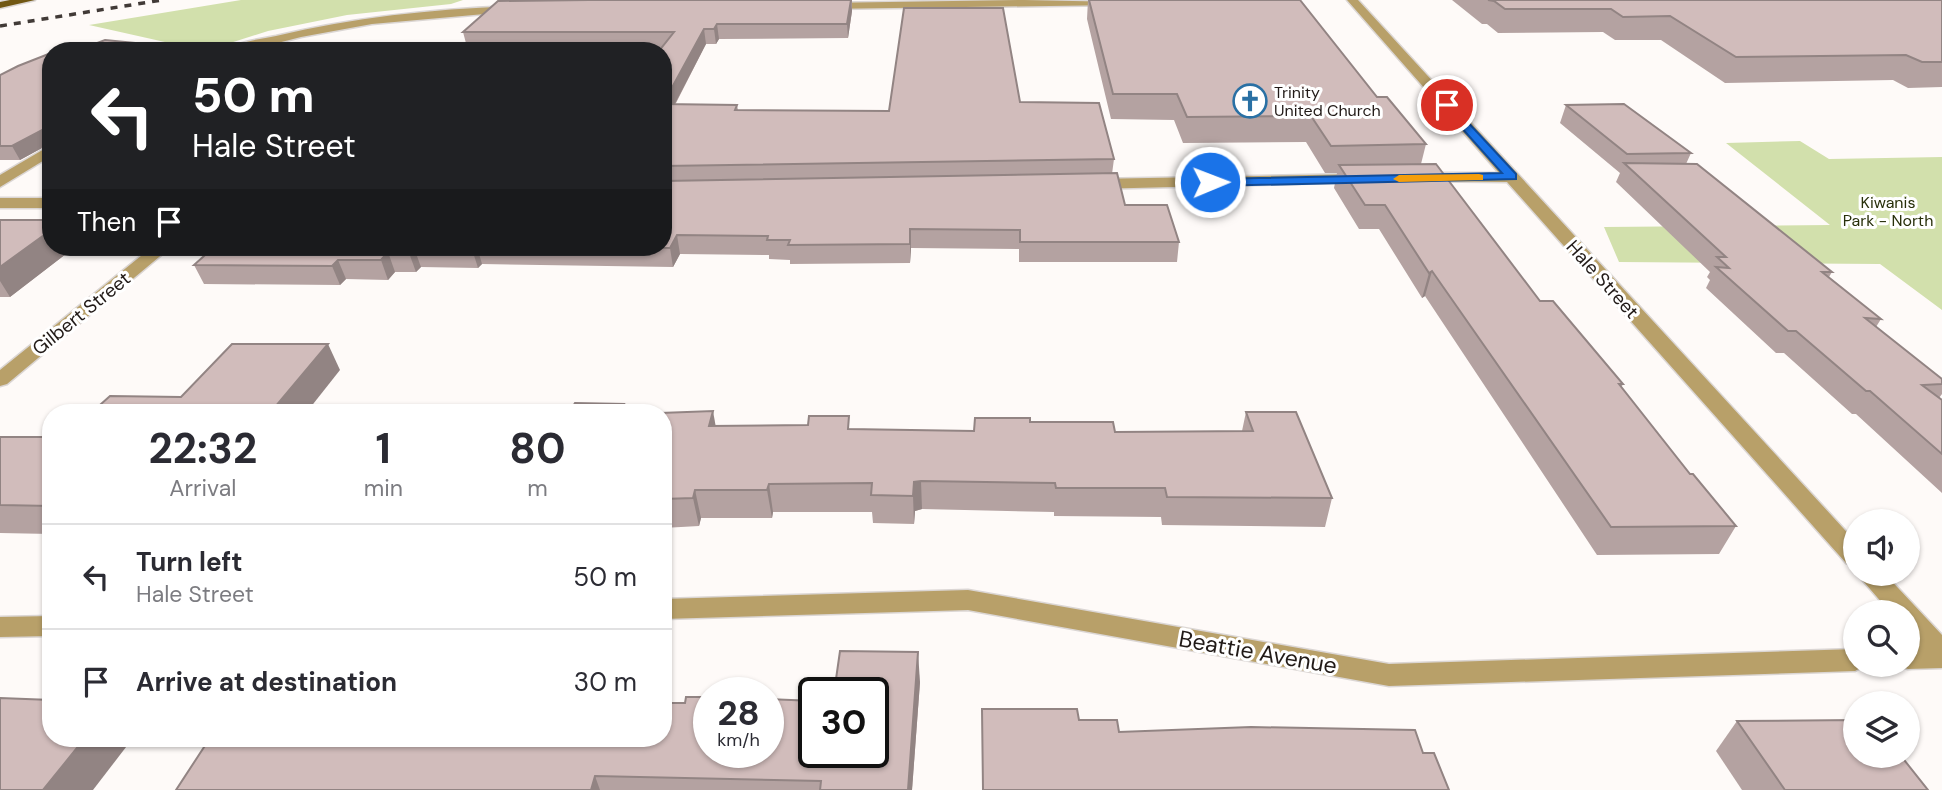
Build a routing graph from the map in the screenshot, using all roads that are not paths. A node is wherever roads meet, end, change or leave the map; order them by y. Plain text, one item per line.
1 (30, 0) edge
2 (1352, 0) edge
3 (1125, 2) edge
4 (0, 5) edge
5 (817, 6) edge
6 (530, 9) edge
7 (260, 42) edge
8 (42, 155) edge
9 (1511, 177) junction
10 (1372, 179) edge
11 (1400, 179) edge
12 (0, 182) edge
13 (1080, 184) edge
14 (42, 202) edge
15 (0, 203) edge
16 (151, 256) edge
17 (0, 380) edge
18 (1843, 544) edge
19 (1881, 586) edge
20 (1893, 600) edge
21 (672, 609) edge
22 (42, 626) edge
23 (0, 627) edge
24 (1920, 630) edge
25 (1942, 655) edge
26 (1920, 657) edge
27 (1843, 660) edge

1 - 4 main road
2 - 9 street, Hale Street
3 - 5 street
6 - 7 street
8 - 12 street
9 - 11 street
9 - 18 street, Hale Street
10 - 13 street
14 - 15 street
16 - 17 street, Gilbert Street
19 - 20 street
21 - 27 street, Beattie Avenue
22 - 23 street
24 - 25 street
25 - 26 street

